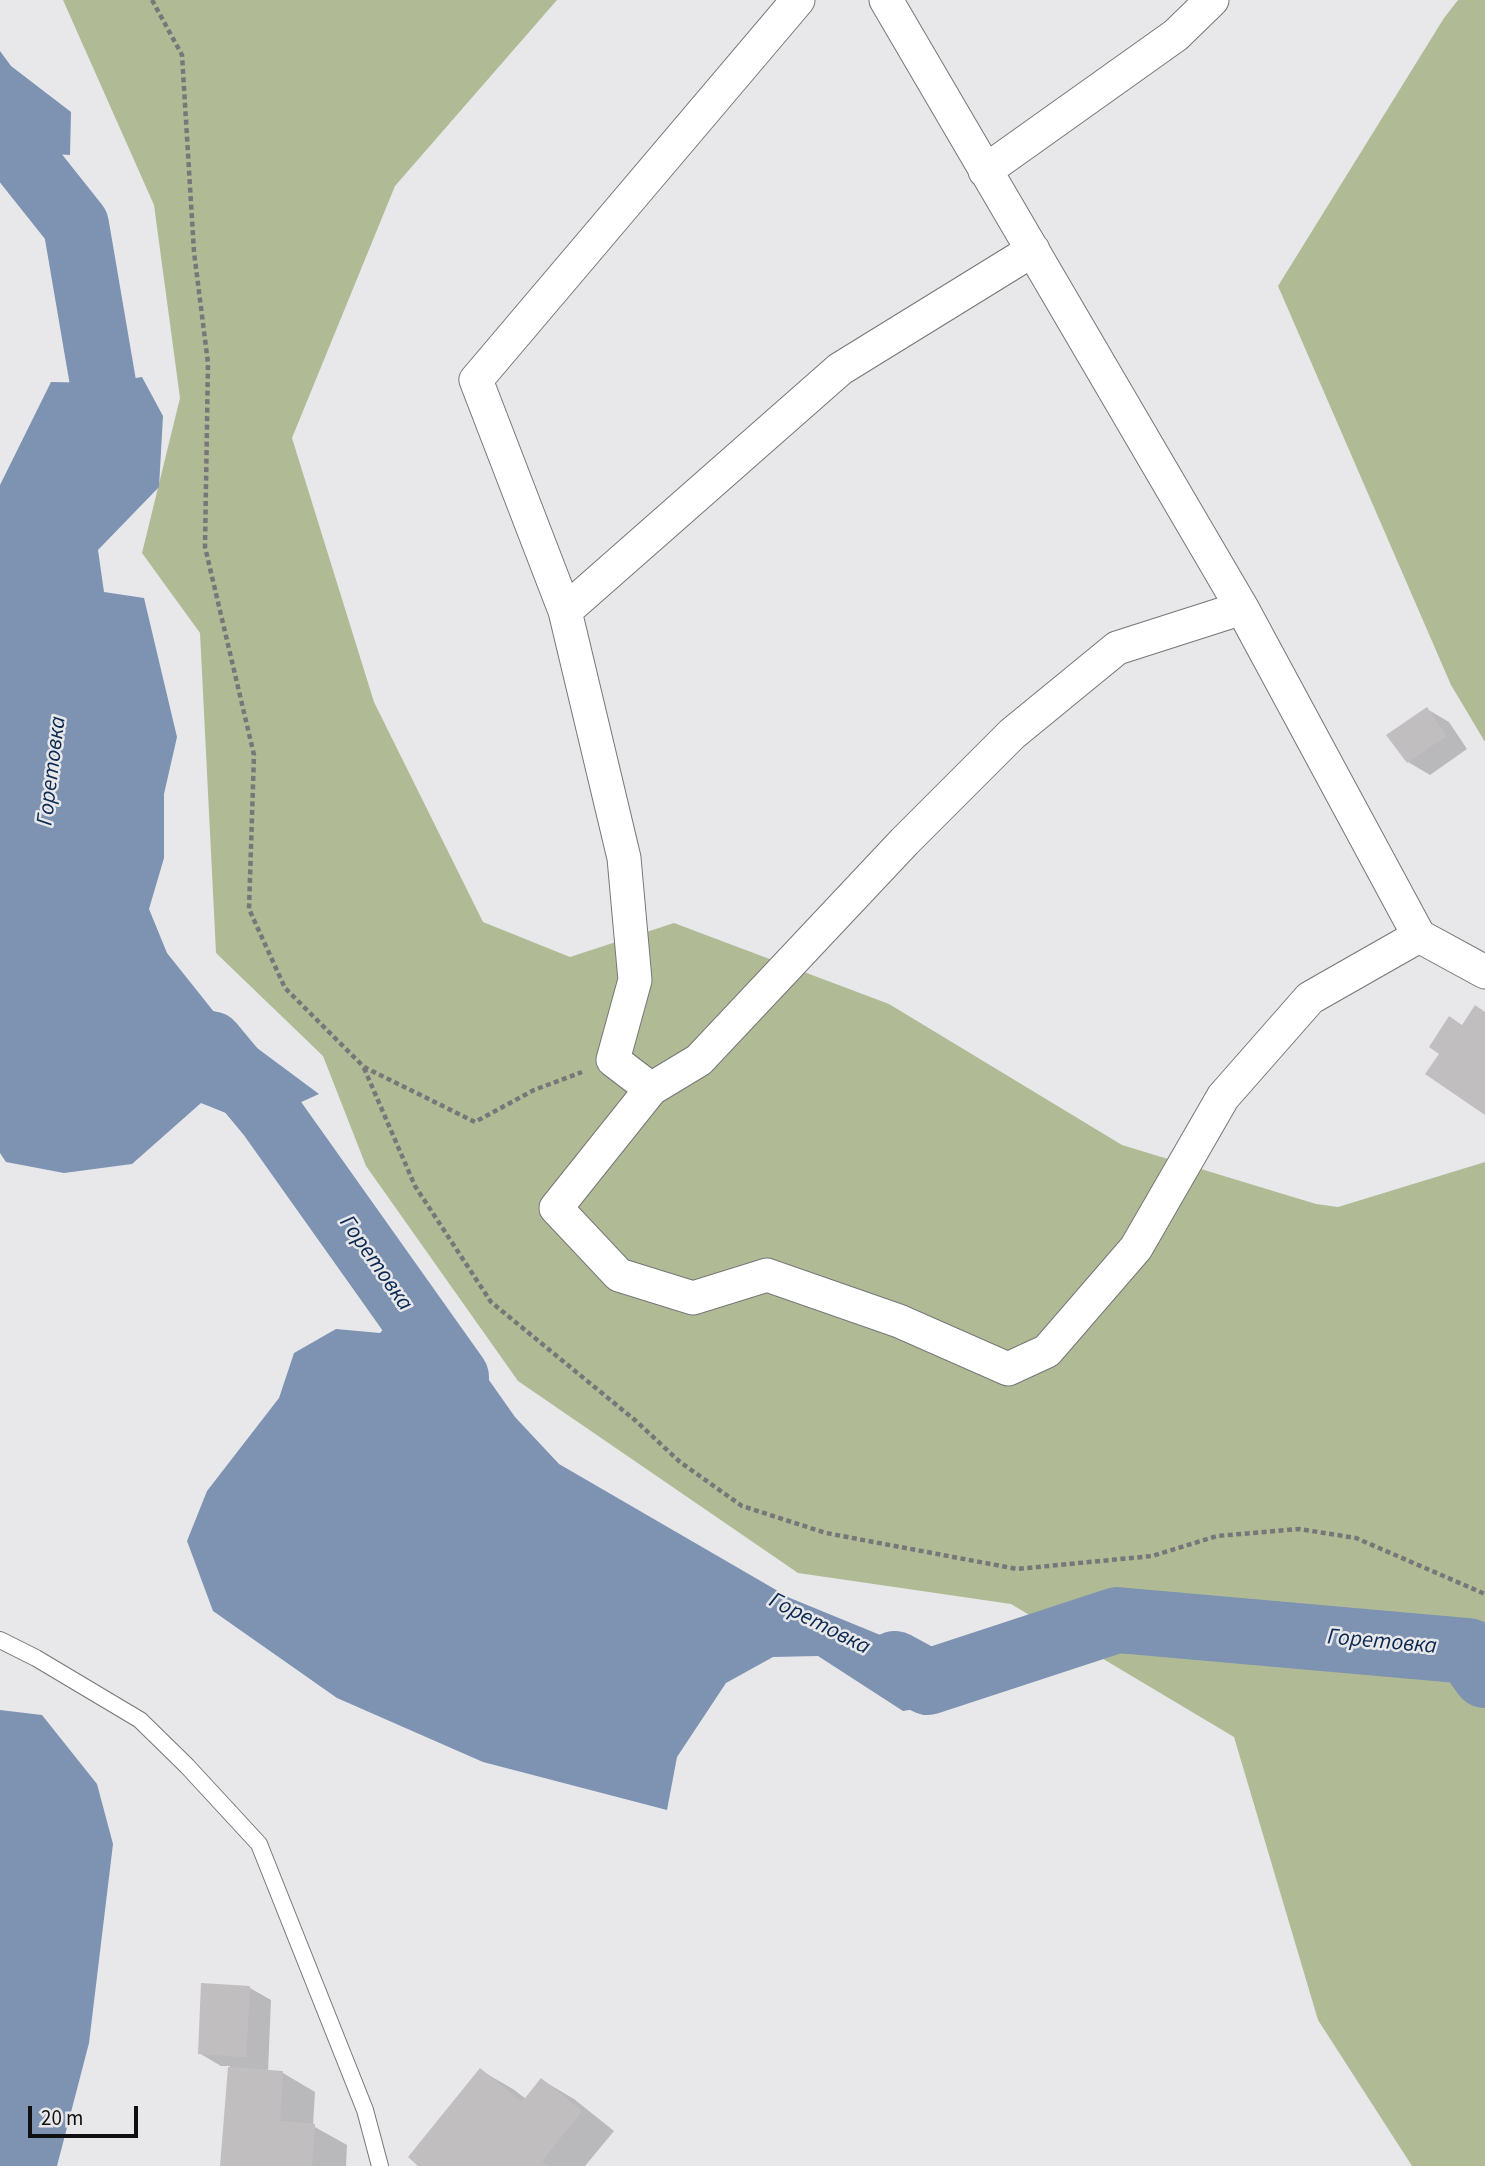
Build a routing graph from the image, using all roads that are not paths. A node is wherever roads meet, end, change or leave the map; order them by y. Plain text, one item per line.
1 (798, 0) edge
2 (886, 0) edge
3 (1212, 0) edge
4 (985, 171) junction
5 (1033, 250) junction
6 (1242, 608) junction
7 (565, 611) junction
8 (1419, 936) junction
9 (1485, 972) edge
10 (651, 1090) junction
11 (0, 1640) edge
12 (380, 2166) edge

1 - 7 street
2 - 4 street
3 - 4 street
4 - 5 street
5 - 6 street
5 - 7 street
6 - 8 street
6 - 10 street
7 - 10 street
8 - 9 street
8 - 10 street
11 - 12 lane

